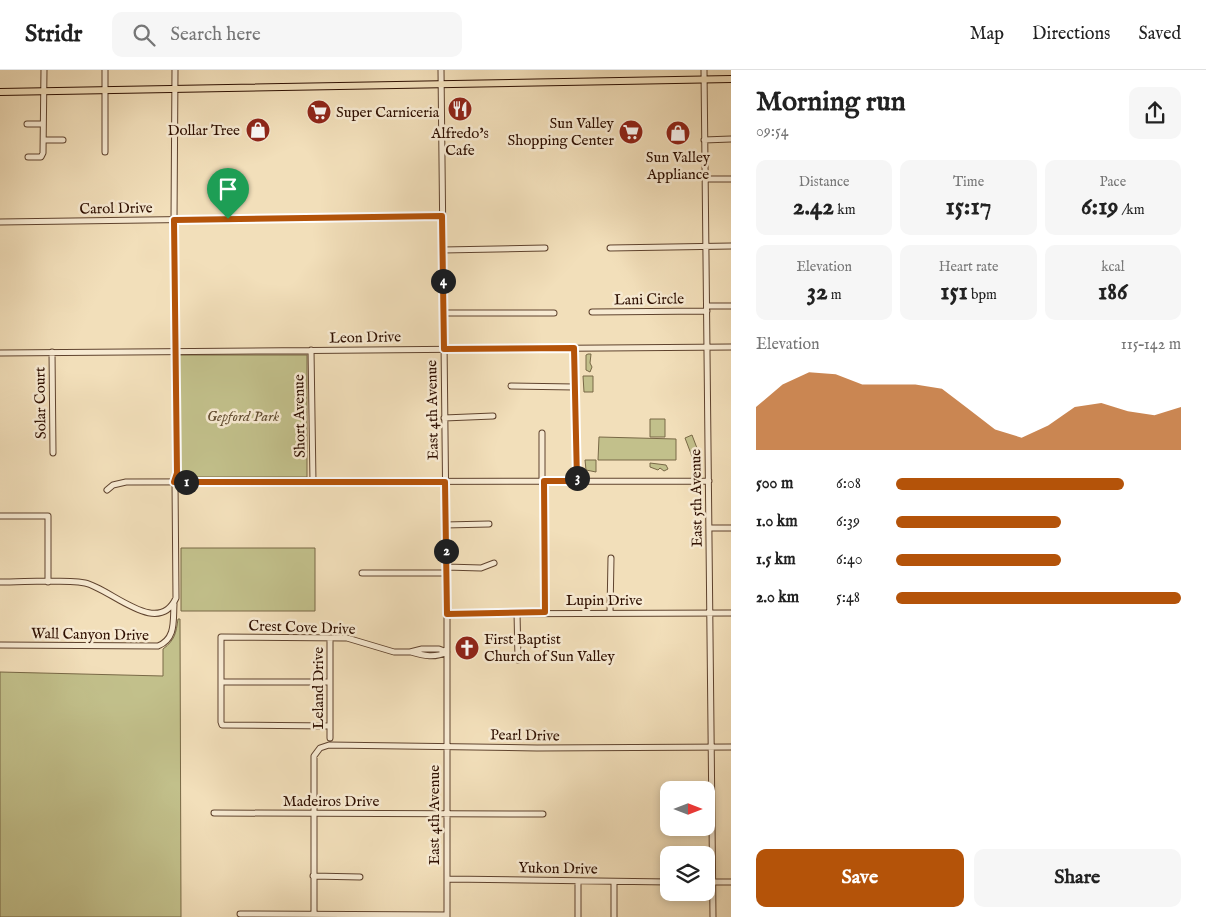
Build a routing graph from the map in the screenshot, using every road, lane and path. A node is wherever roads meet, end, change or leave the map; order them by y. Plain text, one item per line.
1 (44, 70) edge
2 (105, 70) edge
3 (176, 70) edge
4 (441, 70) edge
5 (704, 70) edge
6 (704, 78) junction
7 (731, 78) edge
8 (441, 84) junction
9 (176, 88) junction
10 (44, 90) junction
11 (104, 90) junction
12 (0, 92) edge
13 (27, 124) dead end
14 (43, 124) junction
15 (731, 139) edge
16 (44, 140) junction
17 (63, 140) dead end
18 (704, 140) junction
19 (105, 152) dead end
20 (28, 157) dead end
21 (705, 179) junction
22 (731, 179) edge
23 (442, 216) junction
24 (174, 220) junction
25 (0, 222) edge
26 (706, 246) junction
27 (731, 246) edge
28 (545, 248) dead end
29 (610, 248) dead end
30 (443, 250) junction
31 (731, 306) edge
32 (707, 308) junction
33 (592, 312) dead end
34 (443, 313) junction
35 (554, 313) dead end
36 (707, 347) junction
37 (731, 347) edge
38 (574, 348) junction
39 (444, 349) junction
40 (311, 350) junction
41 (175, 351) junction
42 (52, 352) junction
43 (0, 353) edge
44 (511, 386) dead end
45 (574, 386) junction
46 (493, 416) dead end
47 (444, 418) junction
48 (542, 433) dead end
49 (53, 453) dead end
50 (543, 481) junction
51 (577, 481) junction
52 (709, 481) junction
53 (174, 482) junction
54 (313, 482) junction
55 (445, 482) junction
56 (106, 490) dead end
57 (0, 516) edge
58 (489, 524) dead end
59 (445, 525) junction
60 (709, 528) junction
61 (731, 528) edge
62 (611, 558) dead end
63 (494, 564) dead end
64 (446, 570) junction
65 (362, 573) dead end
66 (0, 582) edge
67 (48, 582) junction
68 (174, 602) junction
69 (517, 612) junction
70 (545, 612) junction
71 (610, 612) junction
72 (710, 613) junction
73 (731, 613) edge
74 (447, 614) junction
75 (330, 638) junction
76 (0, 645) edge
77 (447, 652) junction
78 (518, 660) dead end
79 (221, 682) junction
80 (330, 682) junction
81 (330, 726) junction
82 (330, 738) dead end
83 (446, 746) junction
84 (712, 747) junction
85 (731, 747) edge
86 (214, 813) dead end
87 (314, 813) junction
88 (447, 814) junction
89 (543, 814) dead end
90 (713, 846) edge
91 (313, 876) junction
92 (360, 877) dead end
93 (447, 878) junction
94 (578, 881) junction
95 (614, 882) junction
96 (660, 882) edge
97 (715, 882) edge
98 (731, 882) edge
99 (713, 901) edge
100 (240, 914) dead end
101 (314, 916) edge
102 (447, 916) edge
103 (578, 917) edge
104 (614, 917) edge
105 (713, 917) edge

1 - 10 street
2 - 11 street
3 - 9 street, Wall Canyon Drive
4 - 8 street, East 4th Avenue
5 - 6 street, East 5th Avenue
6 - 7 main road
6 - 8 main road
6 - 18 street, East 5th Avenue
8 - 9 main road
8 - 23 street, East 4th Avenue
9 - 11 main road
9 - 24 street, Wall Canyon Drive
10 - 11 main road
10 - 12 main road
10 - 14 street
11 - 19 street
13 - 14 street
14 - 16 street
15 - 18 street
16 - 17 street
16 - 20 street
18 - 21 street, East 5th Avenue
21 - 22 street
21 - 26 street, East 5th Avenue
23 - 24 street, Carol Drive
23 - 30 street, East 4th Avenue
24 - 25 street, Carol Drive
24 - 41 street, Wall Canyon Drive
26 - 27 street
26 - 29 street
26 - 32 street, East 5th Avenue
28 - 30 street
30 - 34 street, East 4th Avenue
31 - 32 street, Lani Circle
32 - 33 street, Lani Circle
32 - 36 street, East 5th Avenue
34 - 35 street
34 - 39 street, East 4th Avenue
36 - 37 street, Leon Drive
36 - 38 street, Leon Drive
36 - 52 street, East 5th Avenue
38 - 39 street, Leon Drive
38 - 45 street
39 - 40 street, Leon Drive
39 - 47 street, East 4th Avenue
40 - 41 street, Leon Drive
40 - 54 street, Short Avenue
41 - 42 street, Leon Drive
41 - 53 street, Wall Canyon Drive
42 - 43 street, Leon Drive
42 - 49 street, Solar Court
44 - 45 street
45 - 51 street
46 - 47 street
47 - 55 street, East 4th Avenue
48 - 50 street
50 - 51 street
50 - 55 street
50 - 70 street
51 - 52 street
52 - 60 street, East 5th Avenue
53 - 54 street
53 - 56 street
53 - 68 street, Wall Canyon Drive
54 - 55 street
55 - 59 street, East 4th Avenue
57 - 67 street
58 - 59 street
59 - 64 street, East 4th Avenue
60 - 61 street
60 - 72 street, East 5th Avenue
62 - 71 street
63 - 64 street
64 - 65 street
64 - 74 street, East 4th Avenue
66 - 67 street
67 - 68 street
68 - 76 street, Wall Canyon Drive
69 - 70 street, Lupin Drive
69 - 74 street, Lupin Drive
69 - 78 street
70 - 71 street, Lupin Drive
71 - 72 street, Lupin Drive
72 - 73 street, Lupin Drive
72 - 84 street, East 5th Avenue
74 - 77 street, East 4th Avenue
75 - 77 street, Crest Cove Drive
75 - 79 street, Crest Cove Drive
75 - 80 street, Leland Drive
77 - 83 street, East 4th Avenue
79 - 80 street
79 - 81 street
80 - 81 street, Leland Drive
81 - 82 street, Leland Drive
83 - 84 street, Pearl Drive
83 - 87 street, Pearl Drive
83 - 88 street, East 4th Avenue
84 - 85 street, Pearl Drive
84 - 90 street, East 5th Avenue
86 - 87 street, Madeiros Drive
87 - 88 street, Madeiros Drive
87 - 91 street
88 - 89 street, Madeiros Drive
88 - 93 street, East 4th Avenue
91 - 92 street
91 - 101 street
93 - 94 street, Yukon Drive
93 - 102 street, East 4th Avenue
94 - 95 street, Yukon Drive
94 - 103 street
95 - 96 street, Yukon Drive
95 - 104 street
97 - 98 street
99 - 105 street, East 5th Avenue
100 - 101 street
101 - 102 street

